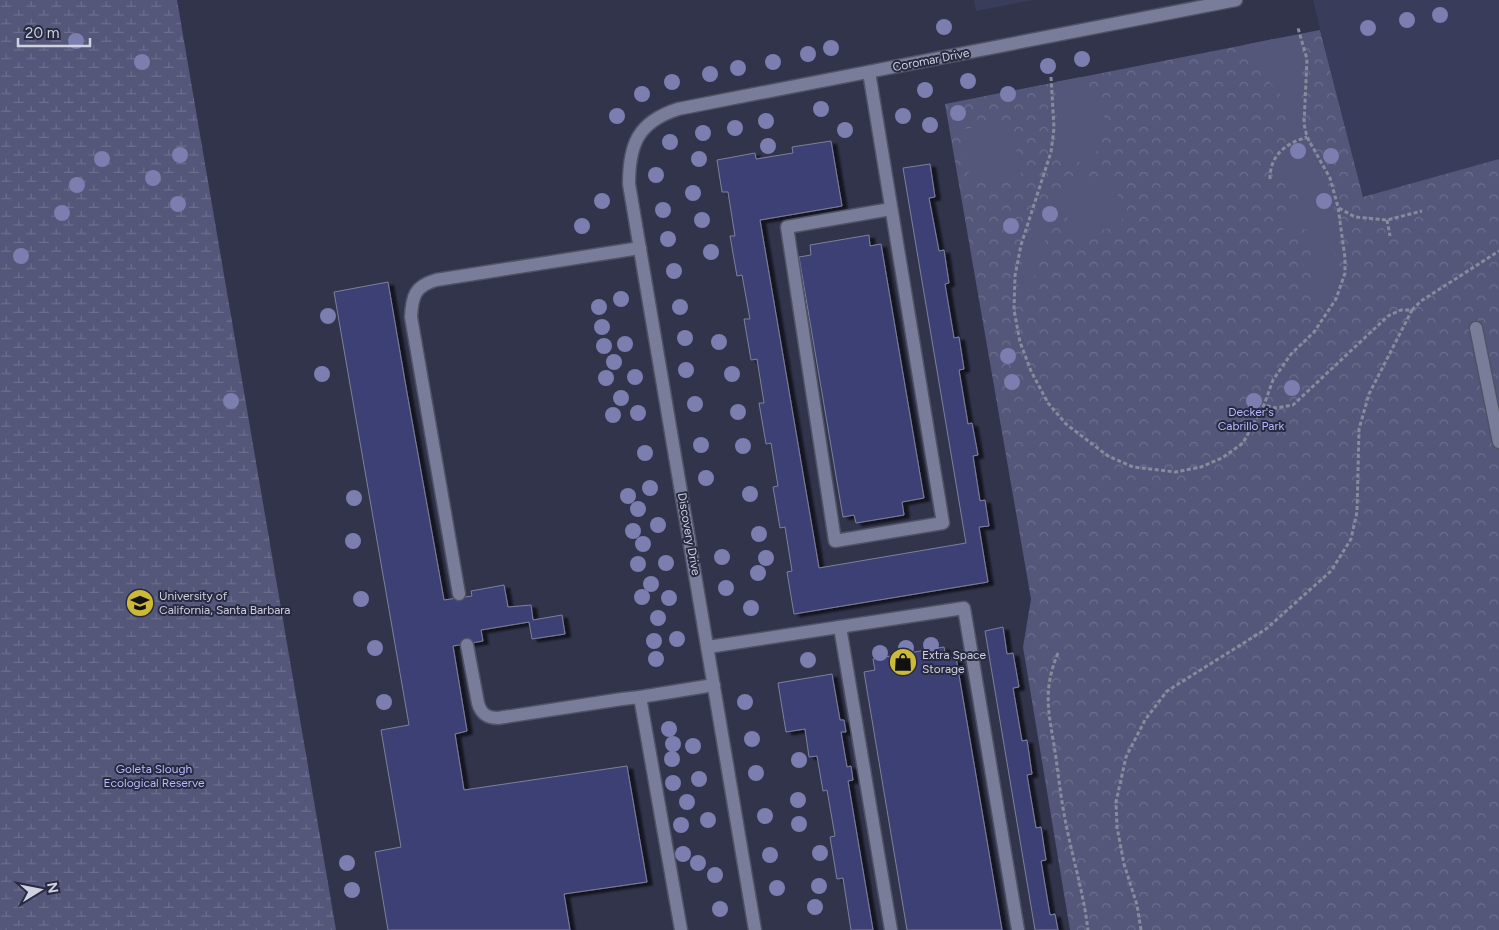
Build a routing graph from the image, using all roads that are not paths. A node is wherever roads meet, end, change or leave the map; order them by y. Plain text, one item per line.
1 (1236, 0) edge
2 (869, 72) junction
3 (637, 139) joint
4 (891, 209) junction
5 (640, 248) junction
6 (1476, 328) dead end
7 (1499, 442) edge
8 (459, 594) dead end
9 (840, 627) junction
10 (467, 644) dead end
11 (708, 648) junction
12 (714, 685) junction
13 (640, 697) junction
14 (681, 930) edge
15 (755, 930) edge
16 (891, 930) edge
17 (1018, 930) edge

1 - 2 street, Coromar Drive
2 - 3 street, Coromar Drive
2 - 4 street
3 - 5 street, Discovery Drive
4 - 4 street
5 - 8 street
5 - 11 street, Discovery Drive
6 - 7 street
9 - 11 street
9 - 16 street
9 - 17 street
10 - 13 street
11 - 12 street, Discovery Drive
12 - 13 street
12 - 15 street, Discovery Drive
13 - 14 street

